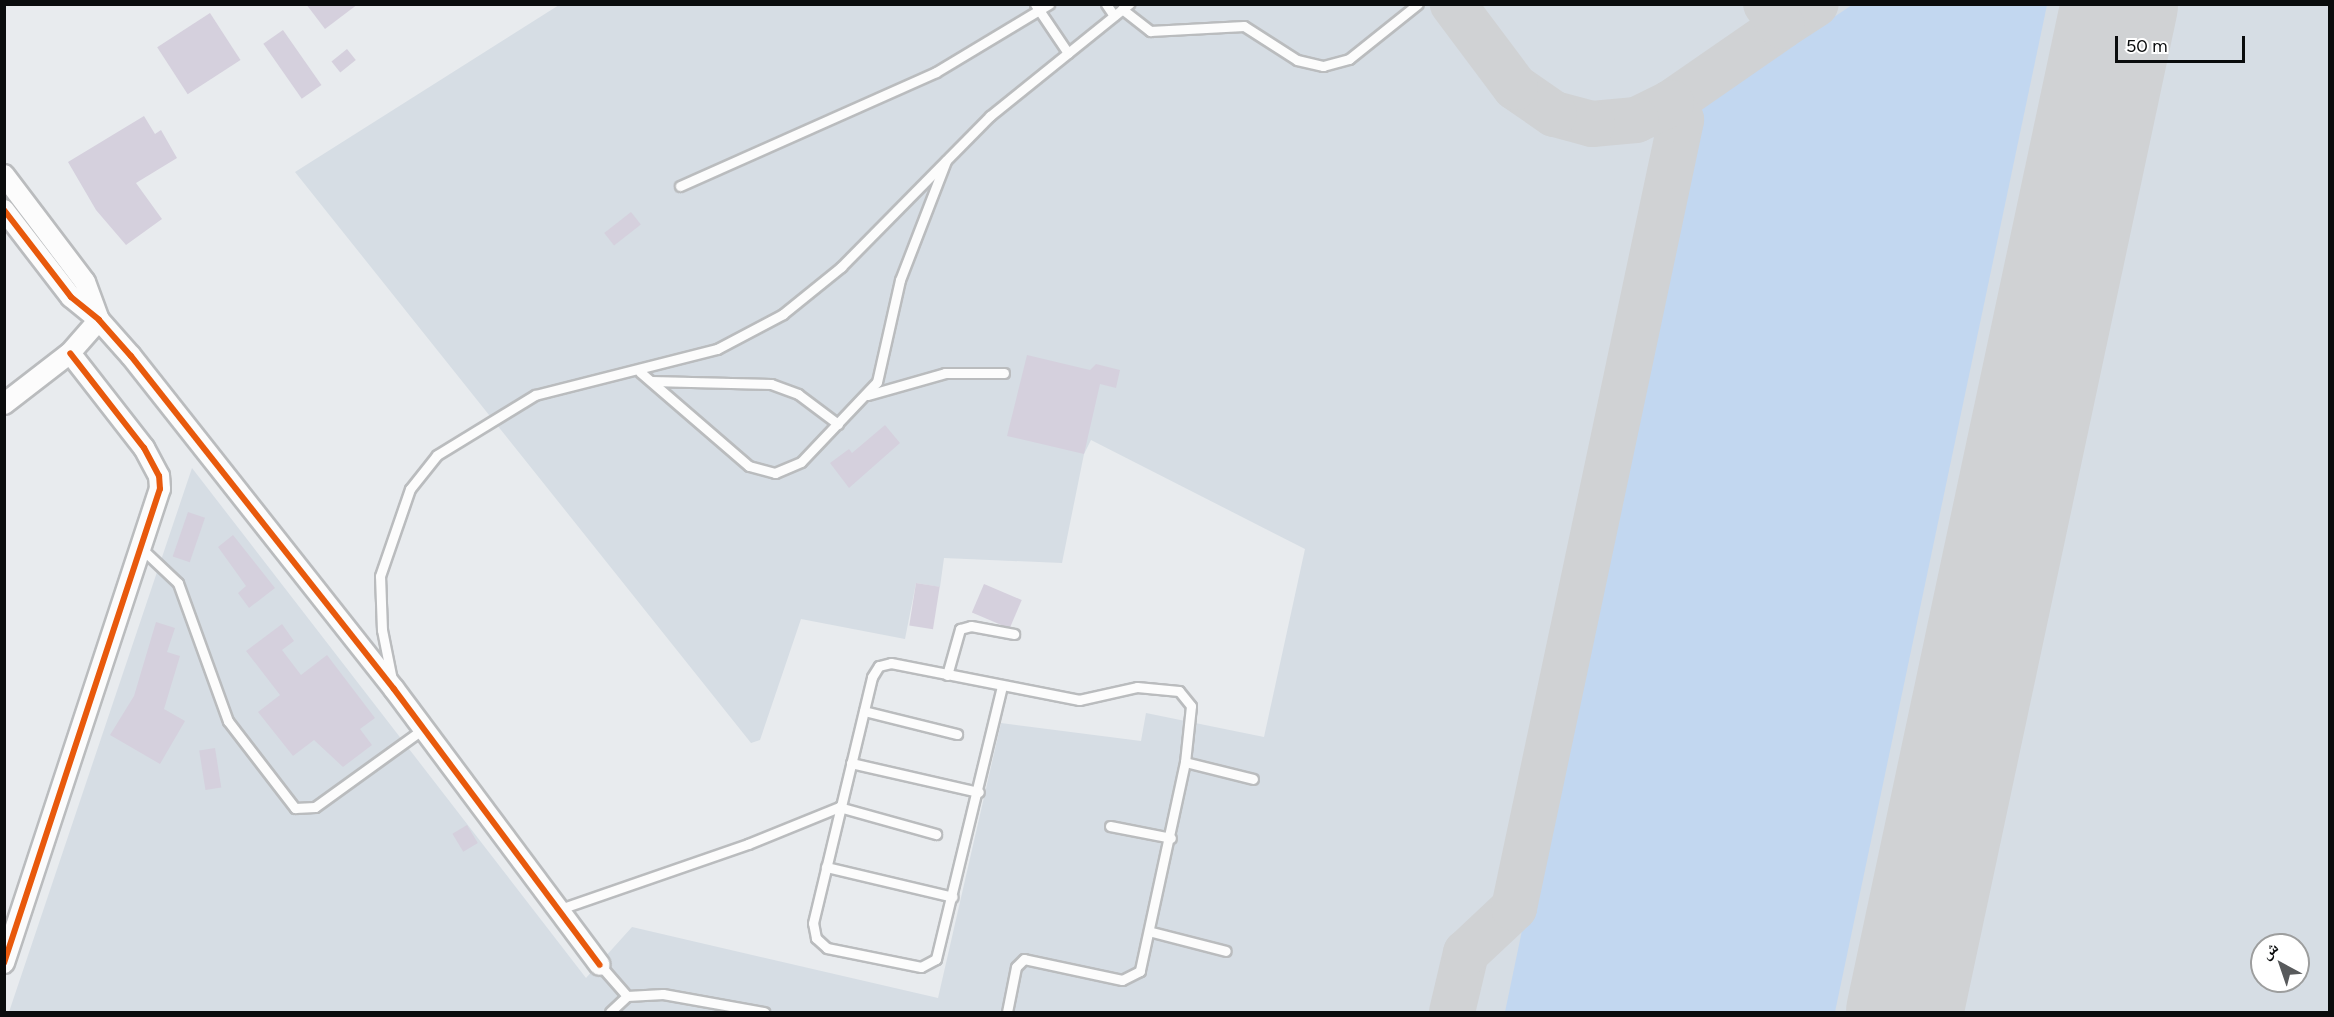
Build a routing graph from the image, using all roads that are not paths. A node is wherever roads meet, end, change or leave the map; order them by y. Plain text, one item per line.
1 (1049, 4) edge
2 (1106, 4) edge
3 (1418, 4) edge
4 (1038, 8) edge
5 (1122, 10) edge
6 (1068, 53) junction
7 (948, 156) junction
8 (4, 175) edge
9 (680, 186) dead end
10 (4, 210) edge
11 (99, 320) junction
12 (70, 353) junction
13 (640, 372) junction
14 (1004, 373) dead end
15 (651, 381) junction
16 (868, 395) junction
17 (4, 404) edge
18 (838, 424) junction
19 (141, 548) junction
20 (1014, 634) dead end
21 (947, 675) junction
22 (1002, 686) junction
23 (394, 689) junction
24 (864, 711) junction
25 (423, 729) junction
26 (957, 734) dead end
27 (1185, 762) junction
28 (851, 763) junction
29 (1253, 779) dead end
30 (979, 792) junction
31 (839, 807) junction
32 (1110, 826) dead end
33 (936, 834) dead end
34 (1171, 838) junction
35 (826, 867) junction
36 (952, 897) junction
37 (560, 909) junction
38 (1152, 932) junction
39 (1226, 951) dead end
40 (4, 963) edge
41 (600, 965) joint
42 (627, 996) junction
43 (610, 1012) edge
44 (764, 1012) edge
45 (1007, 1012) edge

1 - 4 lane
2 - 5 lane
3 - 5 lane
4 - 6 lane
4 - 9 lane
5 - 6 lane
6 - 7 lane
7 - 13 lane
7 - 16 lane
8 - 11 street
10 - 11 street
11 - 12 street
11 - 23 street
12 - 17 street
12 - 19 street
13 - 15 lane
13 - 23 lane
14 - 16 lane
15 - 18 lane
15 - 18 lane
16 - 18 lane
19 - 25 lane
19 - 40 street
20 - 21 lane
21 - 22 lane
21 - 24 lane
22 - 27 lane
22 - 30 lane
23 - 25 street
24 - 26 lane
24 - 28 lane
25 - 37 street
27 - 29 lane
27 - 34 lane
28 - 30 lane
28 - 31 lane
30 - 36 lane
31 - 33 lane
31 - 35 lane
31 - 37 lane
32 - 34 lane
34 - 38 lane
35 - 36 lane
35 - 36 lane
37 - 41 street
38 - 39 lane
38 - 45 lane
41 - 42 lane
42 - 43 lane
42 - 44 lane

